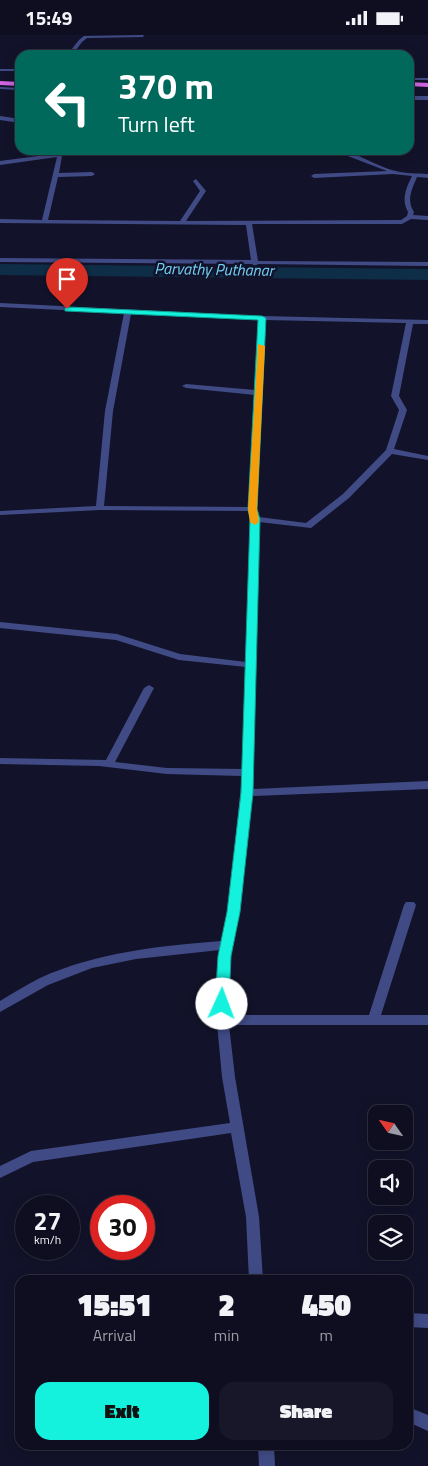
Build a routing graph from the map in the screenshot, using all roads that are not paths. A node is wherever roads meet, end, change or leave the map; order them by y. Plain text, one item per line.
1 (143, 36) edge
2 (75, 50) edge
3 (0, 70) edge
4 (15, 70) edge
5 (0, 75) edge
6 (15, 76) edge
7 (414, 79) edge
8 (428, 79) edge
9 (0, 83) edge
10 (15, 84) edge
11 (414, 84) edge
12 (428, 85) edge
13 (0, 88) edge
14 (15, 89) edge
15 (414, 91) edge
16 (428, 92) edge
17 (414, 98) edge
18 (428, 98) edge
19 (0, 115) edge
20 (15, 120) edge
21 (60, 155) joint
22 (353, 155) edge
23 (0, 163) edge
24 (395, 173) junction
25 (92, 174) dead end
26 (56, 175) junction
27 (415, 175) junction
28 (314, 176) dead end
29 (428, 176) edge
30 (196, 181) dead end
31 (410, 217) junction
32 (428, 218) edge
33 (45, 220) junction
34 (0, 221) edge
35 (182, 223) junction
36 (249, 223) junction
37 (0, 261) edge
38 (255, 264) junction
39 (428, 264) edge
40 (0, 305) edge
41 (128, 312) junction
42 (262, 318) junction
43 (410, 322) junction
44 (428, 322) edge
45 (186, 386) dead end
46 (259, 393) junction
47 (390, 451) junction
48 (428, 457) edge
49 (100, 508) junction
50 (253, 509) junction
51 (0, 513) edge
52 (255, 519) junction
53 (0, 625) edge
54 (251, 665) junction
55 (149, 688) dead end
56 (0, 761) edge
57 (110, 764) junction
58 (248, 773) junction
59 (428, 785) edge
60 (247, 793) junction
61 (410, 905) dead end
62 (226, 945) junction
63 (0, 1007) edge
64 (221, 1020) junction
65 (373, 1020) junction
66 (428, 1021) edge
67 (237, 1127) junction
68 (0, 1172) edge
69 (256, 1275) edge
70 (413, 1320) edge
71 (428, 1321) edge
72 (413, 1417) edge
73 (428, 1423) edge
74 (266, 1450) edge
75 (267, 1466) edge

1 - 2 street
3 - 4 street
5 - 6 highway
7 - 8 street
9 - 10 highway
11 - 12 highway
13 - 14 street
15 - 16 highway
17 - 18 street
19 - 20 street
21 - 23 street
21 - 26 street
22 - 24 street
24 - 27 street
24 - 28 street
25 - 26 street
26 - 33 street
27 - 29 street
27 - 31 street
30 - 35 street
31 - 32 street
31 - 36 street
33 - 34 street
33 - 35 street
35 - 36 street
36 - 38 street
37 - 38 street
38 - 39 street
40 - 41 street
41 - 42 street
41 - 49 street
42 - 43 street
42 - 46 street
43 - 44 street
43 - 47 street
45 - 46 street
46 - 50 street
47 - 48 street
47 - 52 street
49 - 50 street
49 - 51 street
50 - 52 street
52 - 54 street
53 - 54 street
54 - 58 street
55 - 57 street
56 - 57 street
57 - 58 street
58 - 60 street
59 - 60 street
60 - 62 street
61 - 65 street
62 - 63 street
62 - 64 street
64 - 65 street
64 - 67 street
65 - 66 street
67 - 68 street
67 - 69 street
70 - 71 street
72 - 73 street
74 - 75 street

